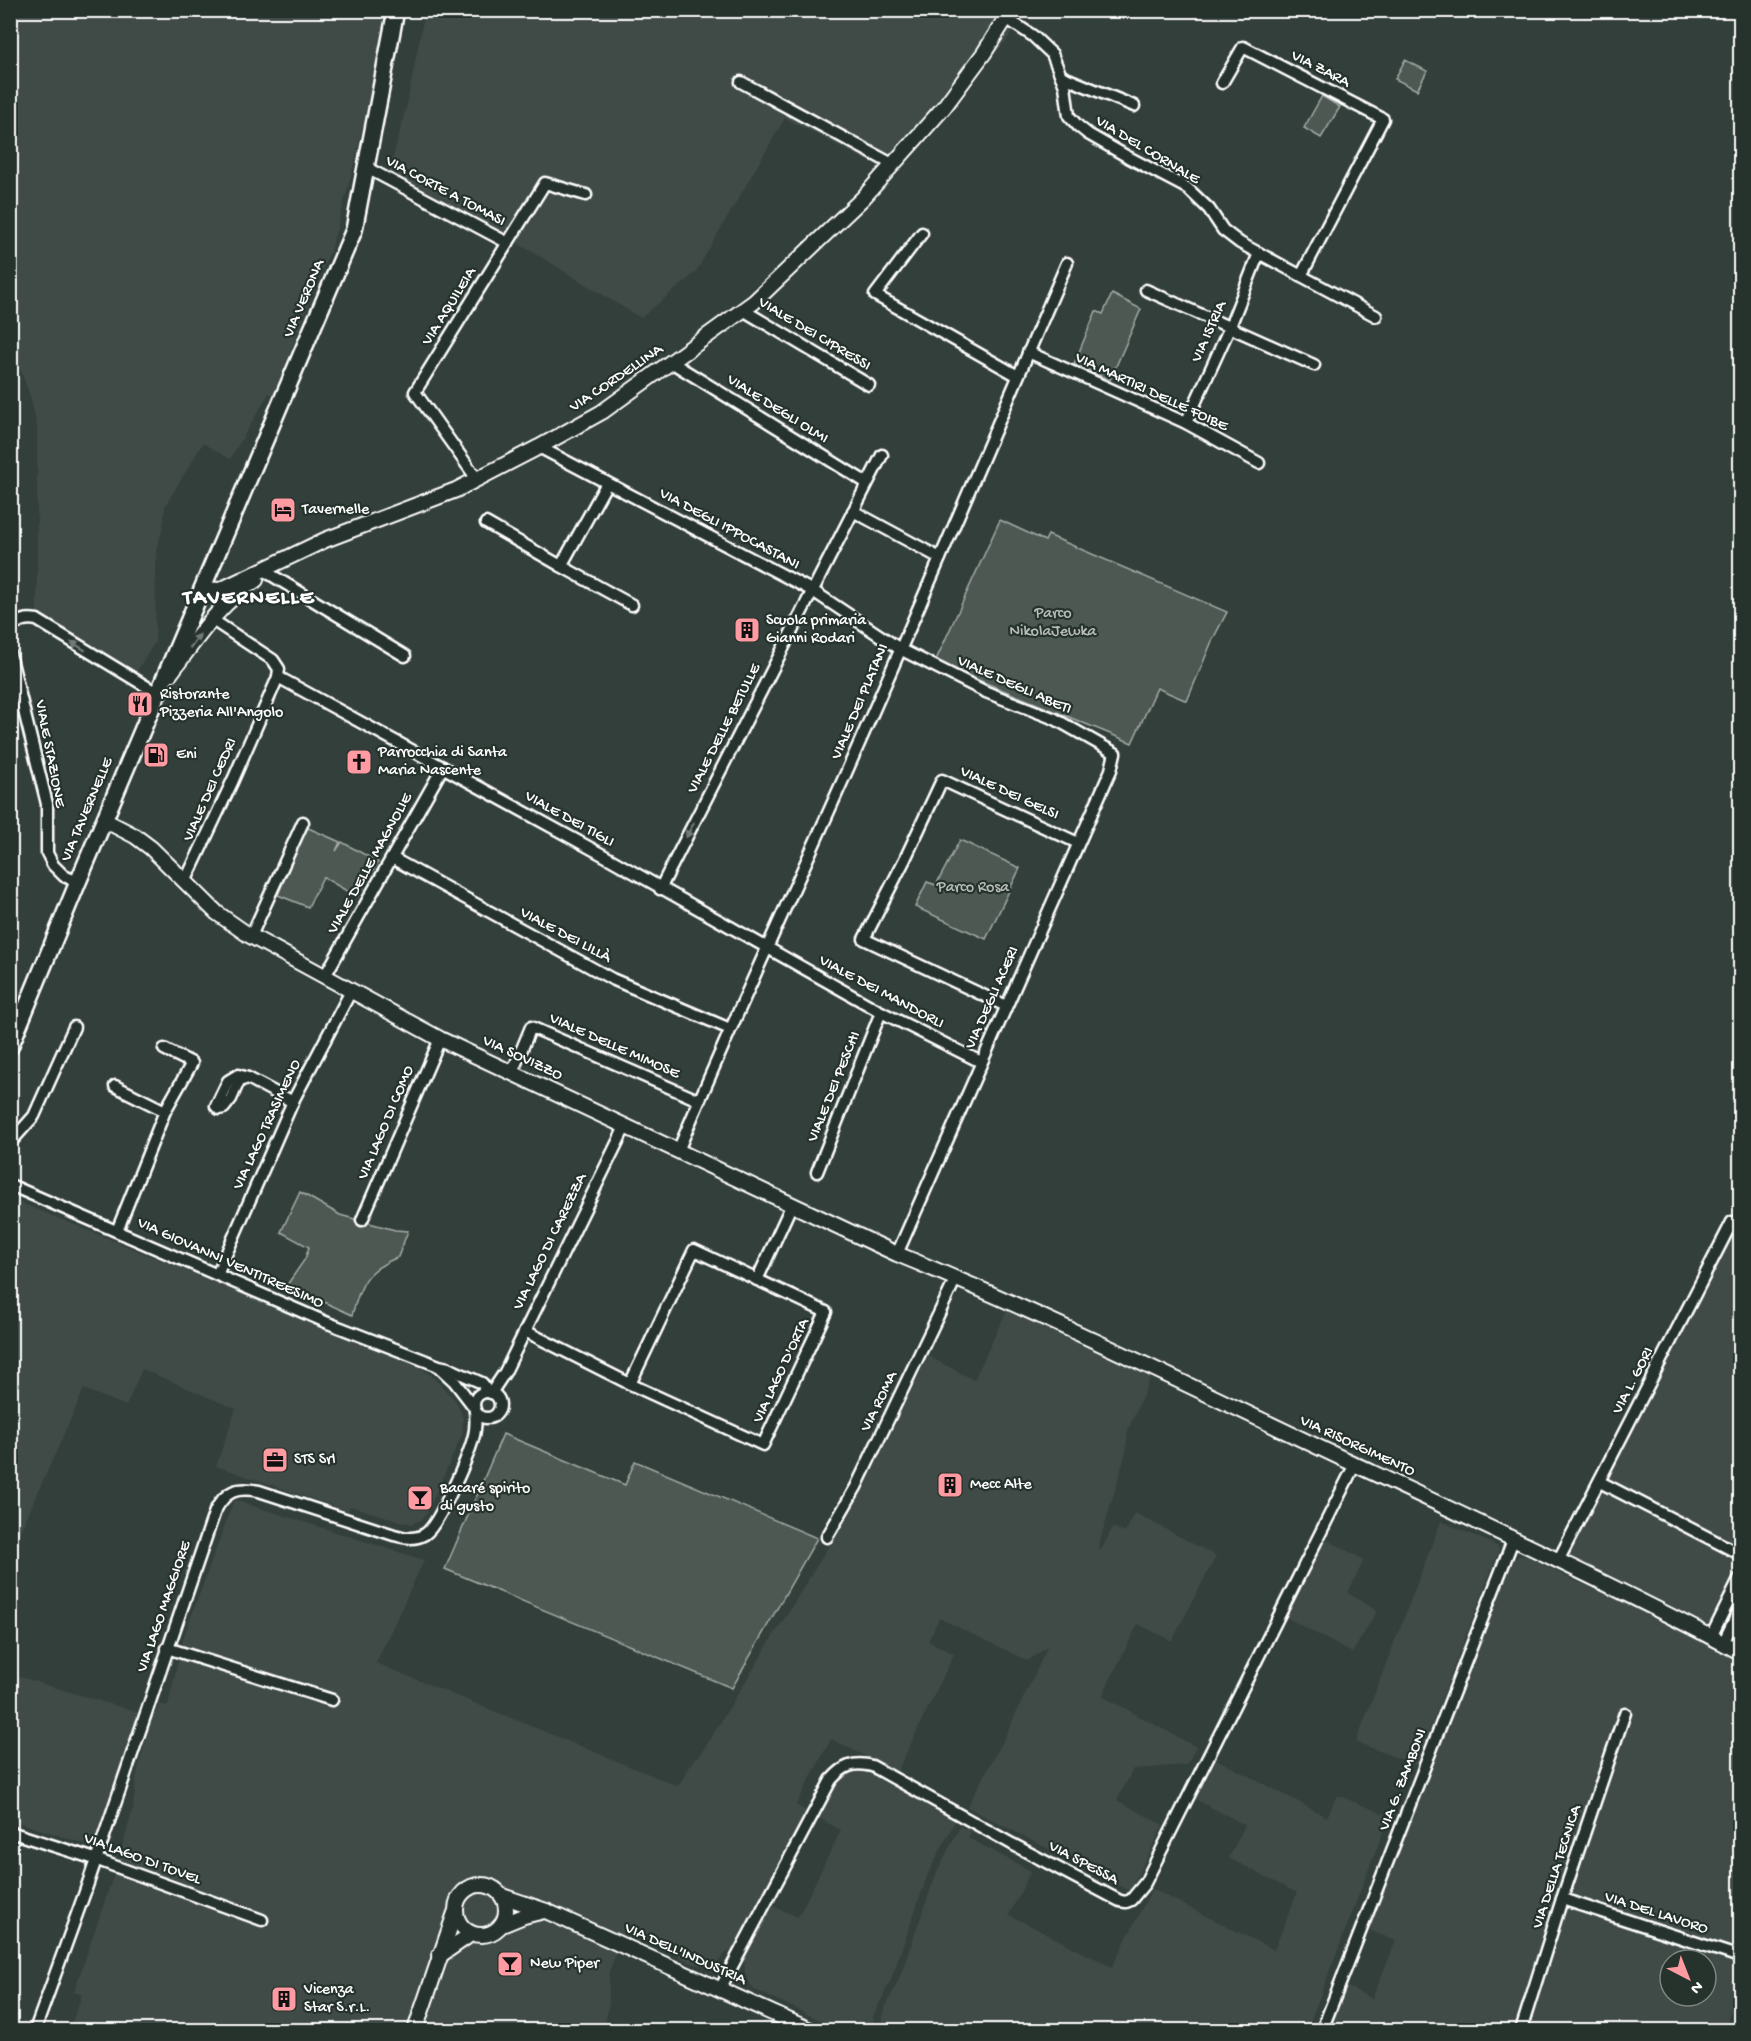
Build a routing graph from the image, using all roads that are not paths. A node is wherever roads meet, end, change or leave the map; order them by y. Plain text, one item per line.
1 (396, 10) edge
2 (1009, 14) edge
3 (1061, 76) junction
4 (741, 81) dead end
5 (1222, 82) dead end
6 (1134, 106) dead end
7 (892, 164) junction
8 (367, 168) junction
9 (586, 195) dead end
10 (922, 233) dead end
11 (508, 243) junction
12 (1259, 252) junction
13 (1067, 263) dead end
14 (1302, 274) junction
15 (1146, 290) dead end
16 (743, 310) junction
17 (1376, 316) dead end
18 (1230, 327) junction
19 (1028, 352) junction
20 (671, 363) junction
21 (1314, 365) dead end
22 (1018, 376) junction
23 (870, 385) dead end
24 (1186, 423) junction
25 (539, 447) junction
26 (882, 455) dead end
27 (1258, 463) dead end
28 (477, 479) junction
29 (606, 483) junction
30 (867, 483) junction
31 (854, 511) junction
32 (486, 523) dead end
33 (311, 546) junction
34 (940, 558) junction
35 (561, 566) junction
36 (268, 573) junction
37 (202, 589) junction
38 (813, 591) junction
39 (632, 605) dead end
40 (212, 619) junction
41 (10, 628) edge
42 (900, 650) junction
43 (10, 654) edge
44 (405, 656) dead end
45 (278, 677) junction
46 (158, 691) junction
47 (1115, 753) joint
48 (443, 767) junction
49 (104, 820) junction
50 (303, 822) dead end
51 (1078, 843) junction
52 (392, 858) junction
53 (78, 882) junction
54 (185, 882) junction
55 (660, 889) junction
56 (251, 936) junction
57 (768, 949) junction
58 (325, 976) junction
59 (351, 991) junction
60 (1006, 1006) junction
61 (881, 1012) junction
62 (74, 1027) dead end
63 (729, 1029) junction
64 (440, 1039) junction
65 (10, 1047) edge
66 (164, 1049) dead end
67 (981, 1062) junction
68 (512, 1073) junction
69 (248, 1078) dead end
70 (115, 1086) dead end
71 (698, 1100) junction
72 (293, 1102) junction
73 (165, 1111) junction
74 (625, 1127) junction
75 (10, 1143) edge
76 (678, 1151) junction
77 (817, 1172) dead end
78 (10, 1185) edge
79 (792, 1204) junction
80 (363, 1220) dead end
81 (1740, 1226) edge
82 (117, 1231) junction
83 (897, 1254) junction
84 (217, 1275) junction
85 (956, 1278) junction
86 (757, 1280) junction
87 (525, 1331) junction
88 (439, 1366) junction
89 (630, 1384) junction
90 (492, 1395) junction
91 (475, 1409) junction
92 (491, 1418) junction
93 (473, 1439) junction
94 (1354, 1464) junction
95 (1600, 1482) junction
96 (826, 1538) dead end
97 (1513, 1540) junction
98 (1740, 1554) edge
99 (1558, 1561) junction
100 (1740, 1578) edge
101 (1740, 1609) edge
102 (1717, 1640) junction
103 (167, 1648) junction
104 (1740, 1652) edge
105 (332, 1700) dead end
106 (1625, 1713) dead end
107 (10, 1832) edge
108 (95, 1859) junction
109 (502, 1896) junction
110 (1562, 1899) junction
111 (546, 1911) junction
112 (455, 1913) junction
113 (262, 1920) dead end
114 (502, 1925) junction
115 (471, 1934) junction
116 (439, 1956) junction
117 (1740, 1957) edge
118 (720, 1989) junction
119 (35, 2031) edge
120 (415, 2031) edge
121 (810, 2031) edge
122 (1322, 2031) edge
123 (1521, 2031) edge

1 - 8 main road, VIA VERONA
2 - 3 street, VIA DEL CORNALE
2 - 7 street, VIA CORDELLINA
3 - 6 street, VIA DEL CORNALE
3 - 12 street, VIA DEL CORNALE
4 - 7 street
5 - 14 street, VIA ZARA
7 - 16 street, VIA CORDELLINA
8 - 11 street, VIA CORTE A TOMASI
8 - 37 main road, VIA VERONA
9 - 11 street, VIA AQUILEIA
10 - 22 street
11 - 28 street, VIA AQUILEIA
12 - 14 street, VIA DEL CORNALE
12 - 18 street, VIA ISTRIA
13 - 19 street, VIALE DEI PLATANI
14 - 17 street, VIA DEL CORNALE
15 - 18 street
16 - 20 street, VIA CORDELLINA
16 - 23 street, VIALE DEI CIPRESSI
18 - 21 street
18 - 24 street, VIA ISTRIA
19 - 22 street, VIALE DEI PLATANI
19 - 24 street, VIA MARTIRI DELLE FOIBE
20 - 25 street, VIA CORDELLINA
20 - 30 street, VIALE DEGLI OLMI
22 - 34 street, VIALE DEI PLATANI
24 - 27 street, VIA MARTIRI DELLE FOIBE
25 - 28 street, VIA CORDELLINA
25 - 29 street, VIA DEGLI IPPOCASTANI
26 - 30 street, VIALE DELLE BETULLE
28 - 33 street, VIA CORDELLINA
29 - 35 street
29 - 38 street, VIA DEGLI IPPOCASTANI
30 - 31 street, VIALE DELLE BETULLE
31 - 34 street
31 - 38 street, VIALE DELLE BETULLE
32 - 35 street
33 - 36 street, VIA CORDELLINA
33 - 37 street, VIA CORDELLINA
34 - 42 street, VIALE DEI PLATANI
35 - 39 street
36 - 40 street, VIA CORDELLINA
36 - 44 street
37 - 46 main road, VIA TAVERNELLE
38 - 42 street, VIA DEGLI IPPOCASTANI
38 -> 55 street, VIALE DELLE BETULLE
40 - 45 street, VIALE DEI TIGLI
46 -> 40 street, VIA CORDELLINA
46 -> 41 street
42 - 47 street, VIALE DEGLI ABETI
42 - 57 street, VIALE DEI PLATANI
43 - 53 street, VIALE STAZIONE
45 - 48 street, VIALE DEI TIGLI
45 - 54 street, VIALE DEI CEDRI
46 - 49 main road, VIA TAVERNELLE
47 - 51 street, VIA DEGLI ACERI
48 - 52 street, VIALE DELLE MAGNOLIE
48 - 55 street, VIALE DEI TIGLI
49 - 53 main road, VIA TAVERNELLE
49 - 54 street, VIA SOVIZZO
50 - 56 street
51 - 60 street, VIA DEGLI ACERI
51 - 60 street, VIALE DEI GELSI
52 - 58 street, VIALE DELLE MAGNOLIE
52 - 63 street, VIALE DEI LILLÀ
53 - 65 main road, VIA TAVERNELLE
54 - 56 street, VIA SOVIZZO
55 - 57 street, VIALE DEI TIGLI
56 - 58 street, VIA SOVIZZO
57 - 61 street, VIALE DEI MANDORLI
57 - 63 street, VIALE DEI PLATANI
58 - 59 street, VIA SOVIZZO
59 - 64 street, VIA SOVIZZO
59 - 72 street, VIA LAGO TRASIMENO
60 - 67 street, VIA DEGLI ACERI
61 - 67 street, VIALE DEI MANDORLI
61 - 77 street, VIALE DEI PESCHI
62 - 75 street
63 - 71 street, VIALE DEI PLATANI
64 - 68 street, VIA SOVIZZO
64 - 80 street, VIA LAGO DI COMO
66 - 73 street
67 - 83 street, VIA DEGLI ACERI
68 - 71 street, VIALE DELLE MIMOSE
68 - 74 street, VIA SOVIZZO
69 - 72 street
70 - 73 street
71 - 76 street, VIALE DEI PLATANI
72 - 84 street, VIA LAGO TRASIMENO
73 - 82 street
74 - 76 street, VIA SOVIZZO
74 - 87 street, VIA LAGO DI CAREZZA
76 - 79 street, VIA SOVIZZO
78 - 82 street, VIA GIOVANNI VENTITREESIMO
79 - 83 street, VIA SOVIZZO
79 - 86 street
81 - 95 street, VIA L. GORI
82 - 84 street, VIA GIOVANNI VENTITREESIMO
83 - 85 street, VIA SOVIZZO
84 - 88 street, VIA GIOVANNI VENTITREESIMO
85 - 94 street, VIA RISORGIMENTO
85 - 96 street, VIA ROMA
86 - 89 street, VIA LAGO D'ORTA
86 - 89 street, VIA LAGO D'ORTA
87 - 89 street, VIA LAGO D'ORTA
87 - 90 street, VIA LAGO DI CAREZZA
88 - 90 street, VIA GIOVANNI VENTITREESIMO
88 - 91 street, VIA GIOVANNI VENTITREESIMO
90 - 91 street
90 - 92 street
91 - 92 street
91 - 93 street
92 - 93 street
93 - 103 street, VIA LAGO MAGGIORE
94 - 97 street, VIA RISORGIMENTO
94 - 118 street, VIA SPESSA
95 - 98 street
95 - 99 street, VIA L. GORI
97 - 99 street, VIA RISORGIMENTO
97 - 122 street, VIA G. ZAMBONI
99 - 102 street, VIA RISORGIMENTO
100 - 102 street
101 - 102 street
102 - 104 street, VIA RISORGIMENTO
103 - 105 street
103 - 108 street, VIA LAGO MAGGIORE
106 - 110 street, VIA DELLA TECNICA
107 - 108 street, VIA LAGO DI TOVEL
108 - 113 street, VIA LAGO DI TOVEL
108 - 119 street, VIA LAGO MAGGIORE
109 - 111 street, VIA DELL'INDUSTRIA
109 - 112 street
109 - 114 street
110 - 117 street, VIA DEL LAVORO
110 - 123 street, VIA DELLA TECNICA
111 - 114 street
111 - 118 street, VIA DELL'INDUSTRIA
112 - 115 street
112 - 116 street
114 - 115 street
115 - 116 street
116 - 120 street
118 - 121 street, VIA DELL'INDUSTRIA

